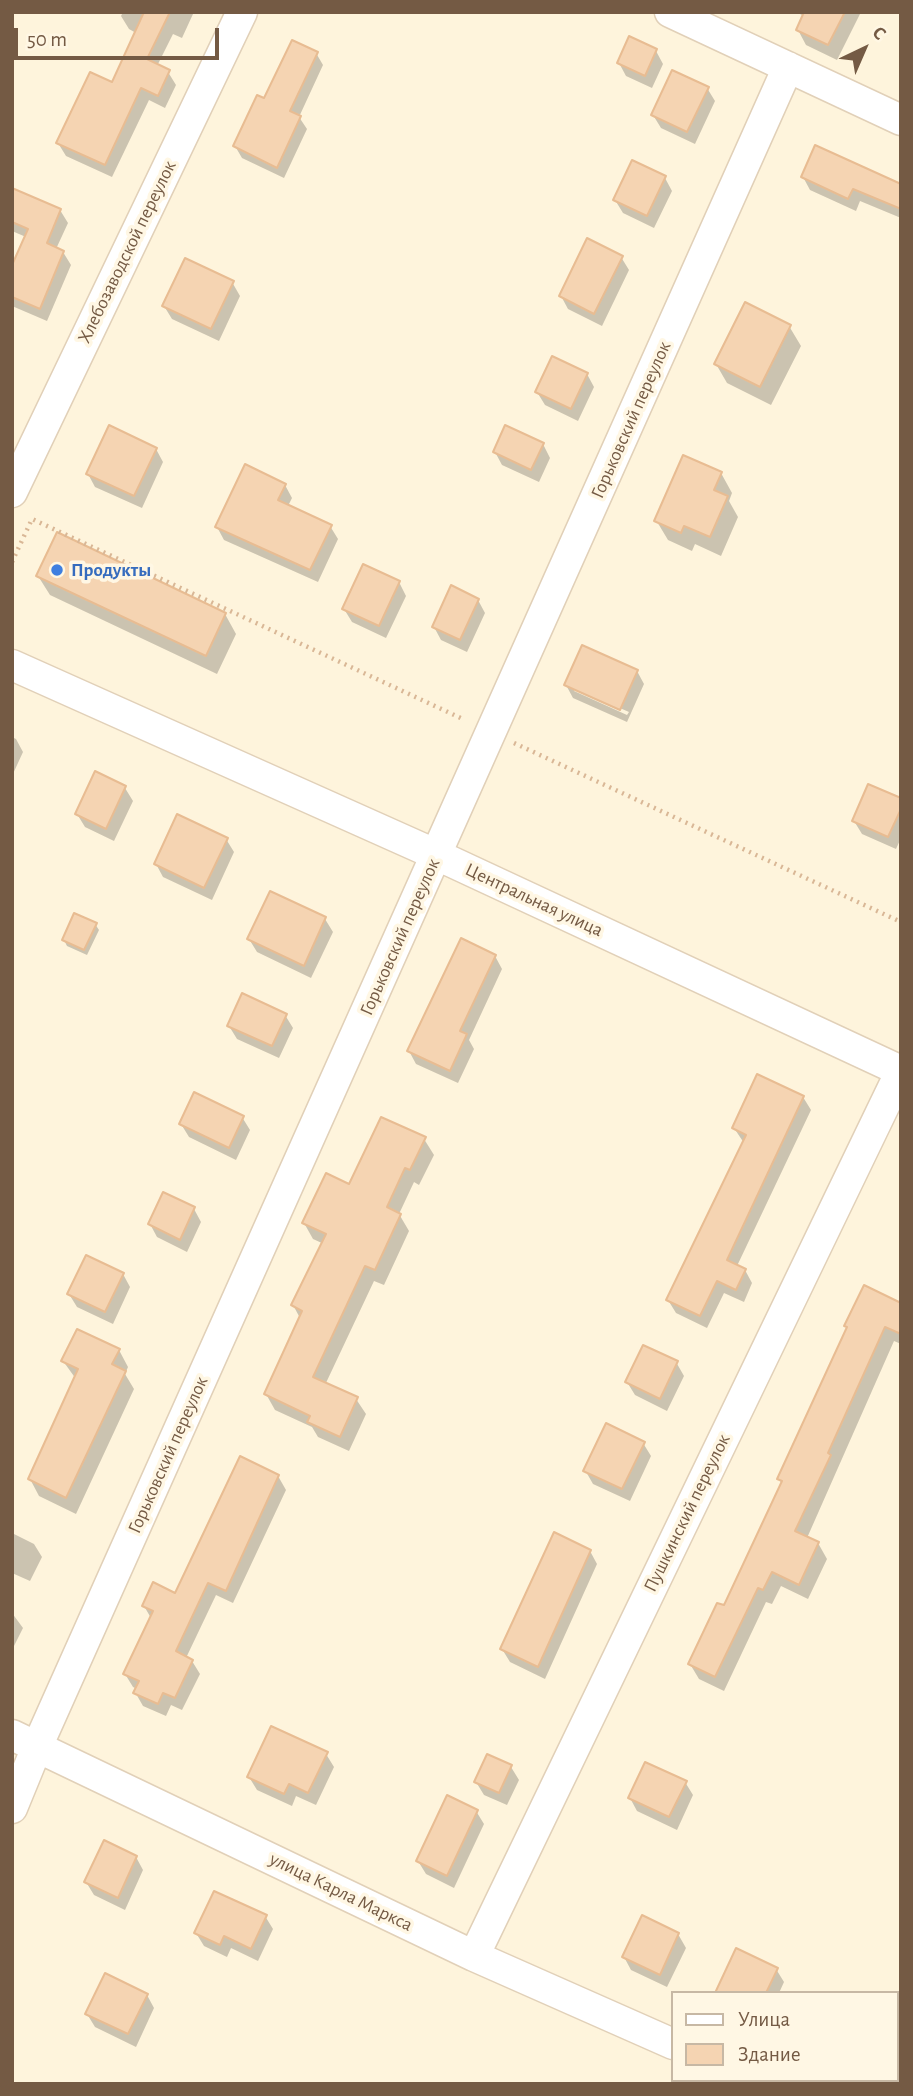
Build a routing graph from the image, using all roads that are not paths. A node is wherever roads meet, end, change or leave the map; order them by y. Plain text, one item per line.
1 (242, 12) edge
2 (670, 12) edge
3 (788, 67) junction
4 (901, 120) edge
5 (12, 492) edge
6 (12, 665) edge
7 (436, 855) junction
8 (901, 1071) edge
9 (24, 1741) edge
10 (12, 1808) edge
11 (474, 1956) junction
12 (671, 2043) edge

1 - 5 street, Хлебозаводской переулок
2 - 3 street
3 - 4 street
3 - 7 street, Горьковский переулок
6 - 7 street, Центральная улица
7 - 8 street, Центральная улица
7 - 9 street, Горьковский переулок
8 - 11 street, Пушкинский переулок
9 - 10 street, Горьковский переулок
9 - 11 street, улица Карла Маркса
11 - 12 street, улица Карла Маркса

